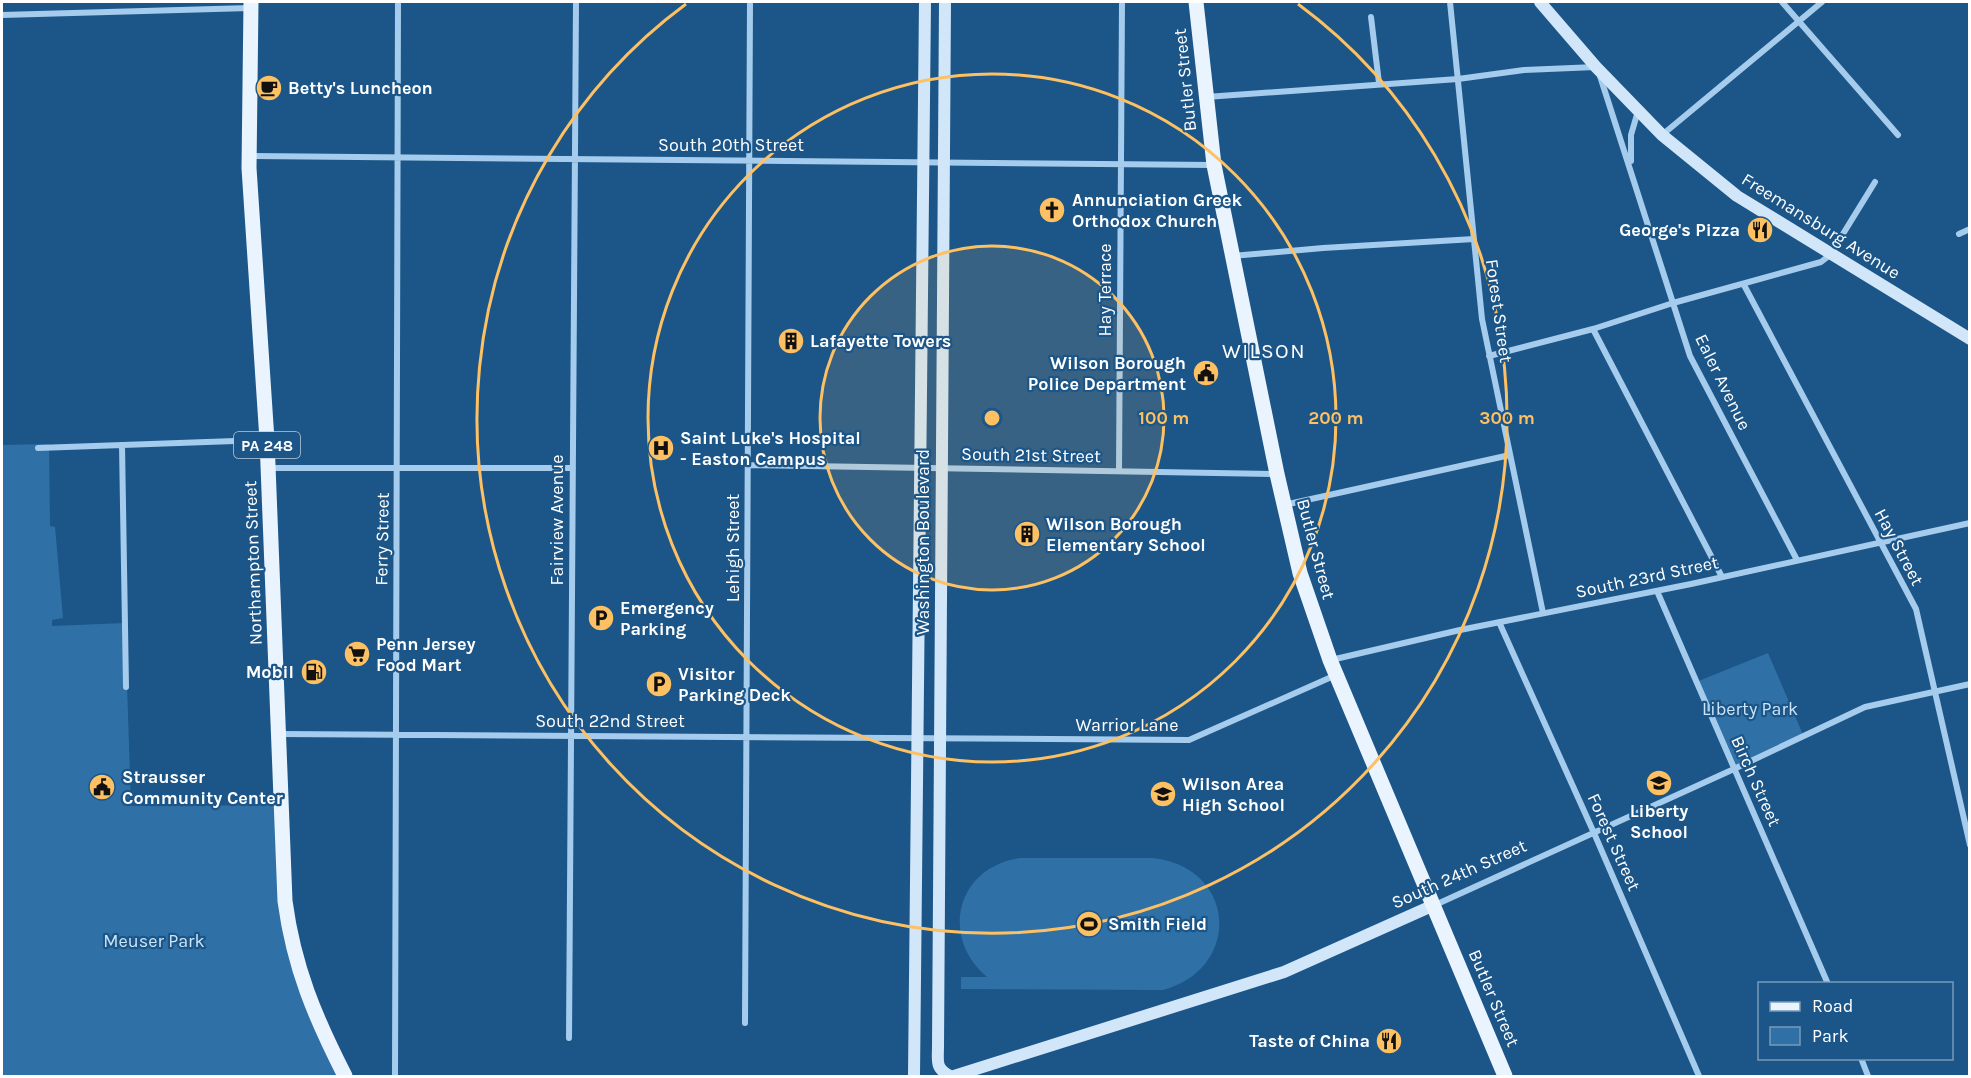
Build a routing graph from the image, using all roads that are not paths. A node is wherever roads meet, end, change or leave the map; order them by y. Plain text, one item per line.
1 (398, 2) edge
2 (576, 2) edge
3 (750, 2) edge
4 (925, 2) edge
5 (945, 2) edge
6 (1122, 2) edge
7 (1196, 2) edge
8 (1449, 2) edge
9 (1540, 2) edge
10 (1782, 2) edge
11 (1822, 2) edge
12 (251, 5) edge
13 (2, 15) edge
14 (1371, 17) dead end
15 (1799, 21) junction
16 (1596, 67) junction
17 (1458, 79) junction
18 (1379, 83) junction
19 (1206, 97) junction
20 (1638, 111) junction
21 (1662, 135) junction
22 (1898, 135) dead end
23 (249, 156) junction
24 (397, 158) junction
25 (575, 159) junction
26 (749, 161) junction
27 (923, 162) junction
28 (944, 162) junction
29 (1121, 164) junction
30 (1214, 165) junction
31 (1632, 174) junction
32 (1875, 182) dead end
33 (1970, 229) edge
34 (1959, 234) dead end
35 (1474, 239) junction
36 (1830, 255) junction
37 (1232, 256) junction
38 (1743, 285) junction
39 (1673, 303) junction
40 (1593, 329) junction
41 (1970, 339) edge
42 (1489, 356) junction
43 (267, 440) junction
44 (122, 445) junction
45 (39, 448) dead end
46 (1510, 456) junction
47 (748, 465) junction
48 (397, 467) junction
49 (268, 468) junction
50 (573, 468) junction
51 (920, 468) junction
52 (942, 468) junction
53 (1119, 471) junction
54 (1276, 474) junction
55 (1283, 505) junction
56 (1970, 523) edge
57 (1880, 542) junction
58 (1797, 560) junction
59 (1722, 577) junction
60 (1657, 591) junction
61 (1544, 613) junction
62 (1499, 621) junction
63 (1330, 660) junction
64 (1336, 675) junction
65 (1970, 684) edge
66 (126, 687) dead end
67 (1936, 692) junction
68 (279, 734) junction
69 (395, 735) junction
70 (571, 736) junction
71 (747, 737) junction
72 (918, 738) junction
73 (940, 738) junction
74 (1734, 769) junction
75 (1594, 833) junction
76 (1970, 845) edge
77 (1434, 905) junction
78 (1827, 982) edge
79 (745, 1023) dead end
80 (569, 1038) dead end
81 (1861, 1060) edge
82 (345, 1077) edge
83 (395, 1077) edge
84 (914, 1077) edge
85 (952, 1077) edge
86 (1505, 1077) edge
87 (1700, 1077) edge
88 (1868, 1077) edge

1 - 24 street, Ferry Street
2 - 25 street, Fairview Avenue
3 - 26 street, Lehigh Street
4 - 27 street, Washington Boulevard
5 - 28 street, Washington Boulevard
6 - 29 street, Hay Terrace
7 - 19 main road, Butler Street
8 - 17 street, Forest Street
9 - 16 street, Freemansburg Avenue
10 - 15 street
11 - 15 street
12 - 13 street
12 - 23 main road, Northampton Street / PA 248
14 - 18 street
15 - 21 street
15 - 22 street
16 - 17 street
16 - 20 street, Freemansburg Avenue
16 - 31 street, Ealer Avenue
17 - 18 street
17 - 35 street, Forest Street
18 - 19 street
19 - 30 main road, Butler Street
20 - 21 street, Freemansburg Avenue
20 - 31 street, Ealer Avenue
21 - 36 street, Freemansburg Avenue
23 - 24 street, South 20th Street
23 - 43 main road, Northampton Street / PA 248
24 - 25 street, South 20th Street
24 - 48 street, Ferry Street
25 - 26 street, South 20th Street
25 - 50 street, Fairview Avenue
26 - 27 street, South 20th Street
26 - 47 street, Lehigh Street
27 - 28 street, South 20th Street
27 - 51 street, Washington Boulevard
28 - 29 street, South 20th Street
28 - 52 street, Washington Boulevard
29 - 30 street, South 20th Street
29 - 53 street, Hay Terrace
30 - 37 main road, Butler Street
31 - 39 street, Ealer Avenue
32 - 36 street
33 - 34 street
35 - 37 street
35 - 42 street, Forest Street
36 - 38 street
36 - 41 street, Freemansburg Avenue
37 - 54 main road, Butler Street
38 - 39 street
38 - 57 street, Hay Street
39 - 40 street
39 - 58 street, Ealer Avenue
40 - 42 street
40 - 59 street
42 - 46 street, Forest Street
43 - 44 street
43 - 49 main road, Northampton Street / PA 248
44 - 45 street
44 - 66 street
46 - 55 street
46 - 61 street, Forest Street
47 - 51 street, South 21st Street
47 - 71 street, Lehigh Street
48 - 49 street
48 - 50 street
48 - 69 street, Ferry Street
49 - 68 main road, Northampton Street / PA 248
50 - 70 street, Fairview Avenue
51 - 52 street, South 21st Street
51 - 72 street, Washington Boulevard
52 - 53 street, South 21st Street
52 - 73 street, Washington Boulevard
53 - 54 street, South 21st Street
54 - 55 main road, Butler Street
55 - 63 main road, Butler Street
56 - 57 street, South 23rd Street
57 - 58 street, South 23rd Street
57 - 67 street, Hay Street
58 - 59 street, South 23rd Street
59 - 60 street, South 23rd Street
60 - 61 street, South 23rd Street
60 - 74 street, Birch Street
61 - 62 street, South 23rd Street
62 - 63 street, South 23rd Street
62 - 75 street, Forest Street
63 - 64 main road, Butler Street
64 - 73 street, Warrior Lane
64 - 77 main road, Butler Street
65 - 67 street, South 24th Street
67 - 74 street, South 24th Street
67 - 76 street, Hay Street
68 - 69 street, South 22nd Street
68 - 82 main road, Northampton Street / PA 248
69 - 70 street, South 22nd Street
69 - 83 street, Ferry Street
70 - 71 street, South 22nd Street
70 - 80 street, Fairview Avenue
71 - 72 street, South 22nd Street
71 - 79 street, Lehigh Street
72 - 73 street, South 22nd Street
72 - 84 street, Washington Boulevard
73 - 85 street, Washington Boulevard
74 - 75 street, South 24th Street
74 - 78 street, Birch Street
75 - 77 street, South 24th Street
75 - 87 street, Forest Street
77 - 85 street, South 24th Street
77 - 86 main road, Butler Street
81 - 88 street

